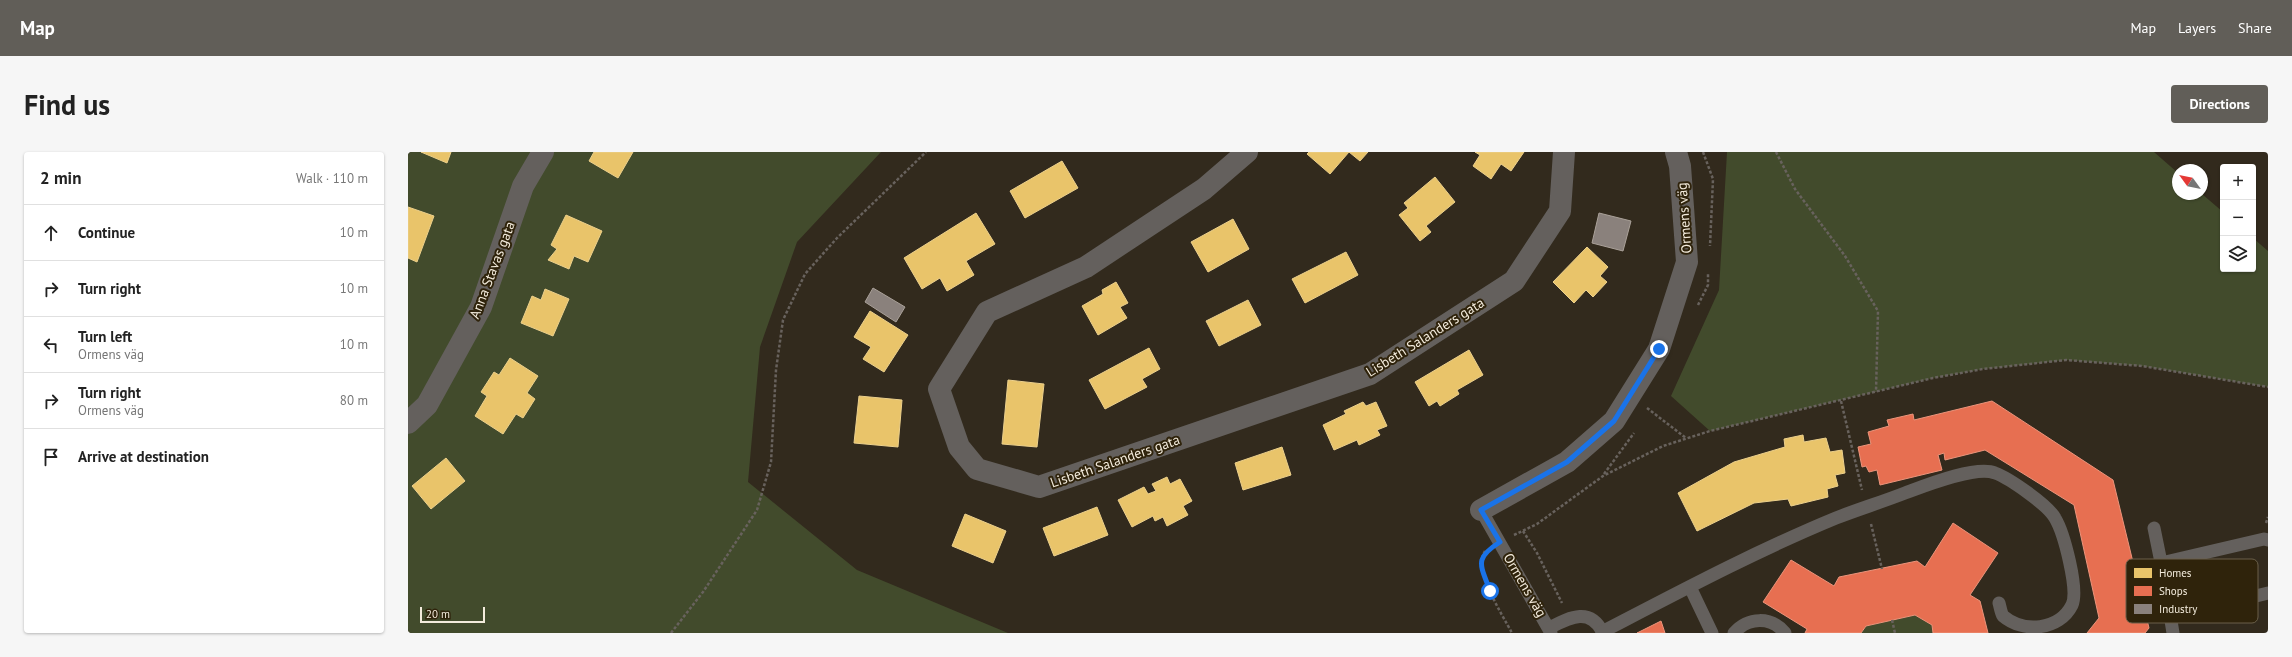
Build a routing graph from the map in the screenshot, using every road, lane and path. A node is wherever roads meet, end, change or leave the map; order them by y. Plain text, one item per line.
1 (543, 152) edge
2 (926, 152) edge
3 (1247, 152) edge
4 (1564, 152) edge
5 (1676, 152) edge
6 (1776, 152) edge
7 (2268, 387) edge
8 (1876, 392) junction
9 (1841, 401) junction
10 (1647, 408) dead end
11 (408, 423) edge
12 (1686, 438) junction
13 (1867, 508) junction
14 (1481, 510) joint
15 (2154, 528) dead end
16 (1523, 531) junction
17 (2268, 540) edge
18 (1500, 542) junction
19 (2160, 559) edge
20 (2178, 559) edge
21 (1882, 569) dead end
22 (1690, 586) junction
23 (2268, 593) edge
24 (2258, 595) edge
25 (1999, 603) dead end
26 (1569, 618) junction
27 (1892, 620) dead end
28 (2171, 623) edge
29 (1550, 631) edge
30 (1602, 632) edge
31 (670, 633) edge
32 (1512, 633) edge
33 (1712, 633) edge
34 (1734, 633) edge
35 (1785, 633) edge
36 (1894, 633) edge
37 (2173, 633) edge

1 - 11 street, Anna Stavas gata
2 - 31 path
3 - 4 street, Lisbeth Salanders gata
5 - 14 street, Ormens väg
6 - 8 path
7 - 8 path
8 - 9 path
9 - 12 path
9 - 13 path
10 - 12 path
12 - 16 path
13 - 21 path
13 - 22 lane
13 - 25 lane
14 - 18 lane, Ormens väg
15 - 19 lane
16 - 18 path
16 - 26 path
17 - 20 lane
18 - 29 lane, Ormens väg
18 - 32 path
22 - 30 lane
22 - 33 lane
23 - 24 lane
26 - 29 lane
26 - 30 lane
27 - 36 path
28 - 37 lane
34 - 35 lane

